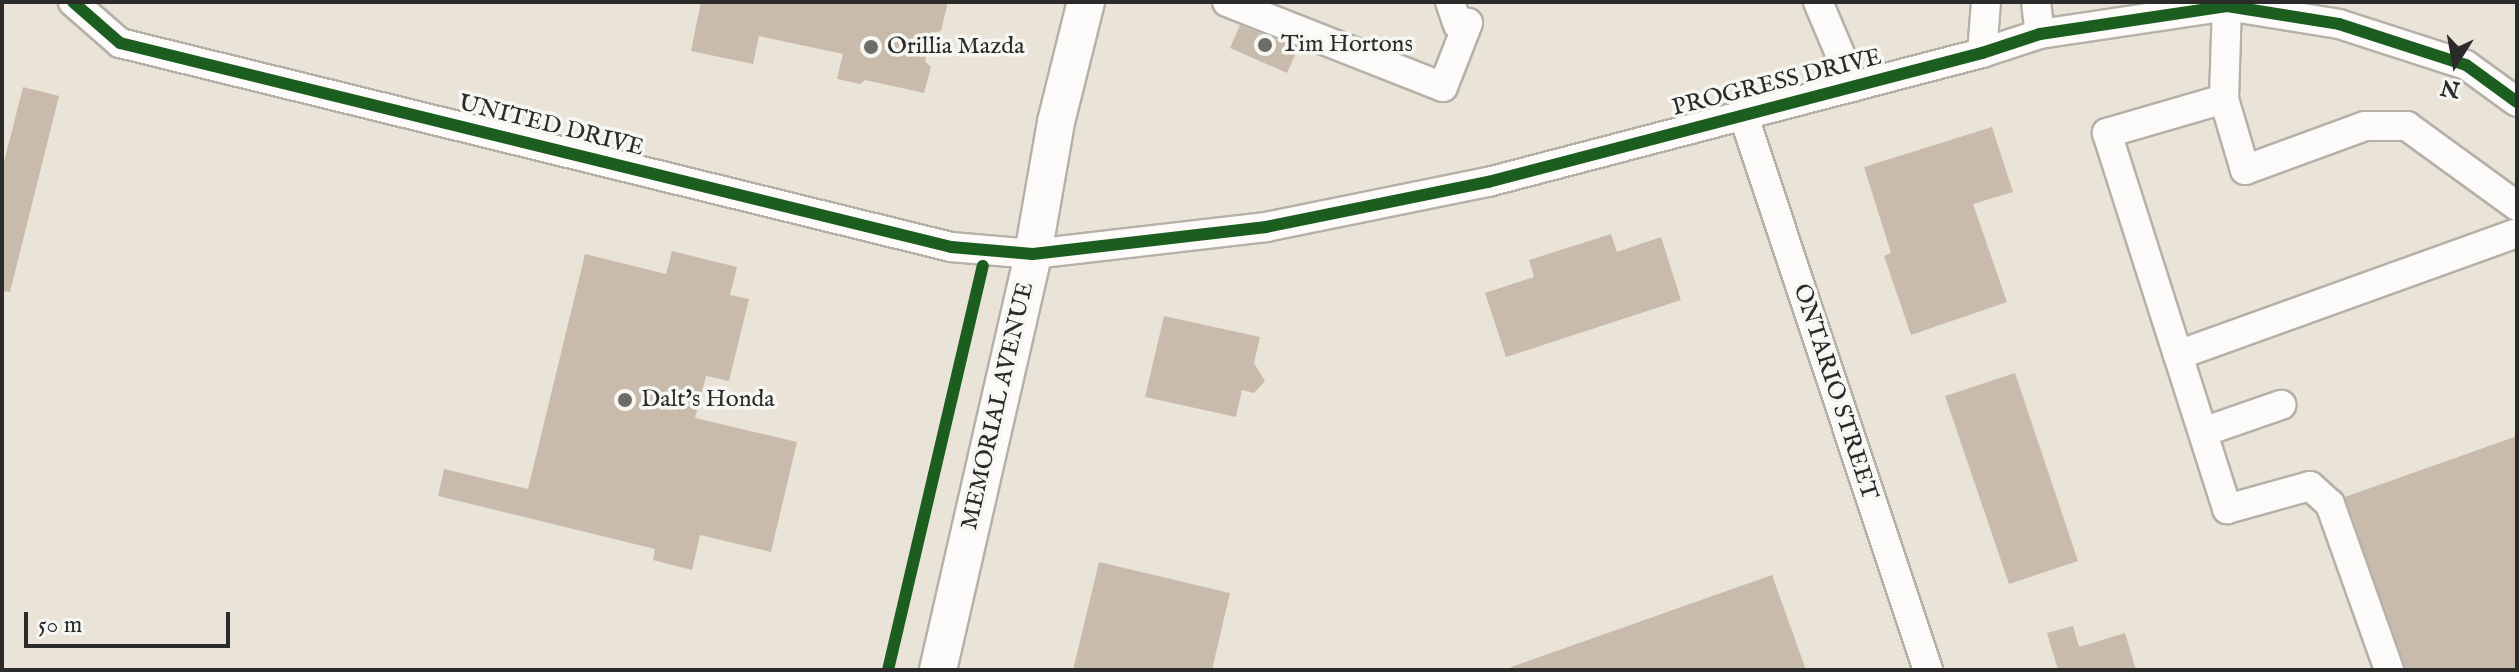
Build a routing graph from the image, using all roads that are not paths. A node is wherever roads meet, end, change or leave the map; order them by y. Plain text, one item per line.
1 (73, 2) edge
2 (1086, 2) edge
3 (1227, 2) edge
4 (1818, 2) edge
5 (1986, 2) edge
6 (2036, 2) edge
7 (2227, 6) junction
8 (1458, 17) edge
9 (2040, 34) junction
10 (1982, 53) junction
11 (1854, 87) junction
12 (2224, 99) junction
13 (2517, 102) edge
14 (1743, 114) junction
15 (2517, 206) edge
16 (2517, 233) edge
17 (1033, 254) junction
18 (2178, 355) junction
19 (2281, 405) dead end
20 (2203, 432) junction
21 (938, 670) edge
22 (1928, 670) edge
23 (2389, 670) edge

1 - 17 street, UNITED DRIVE
2 - 17 main road, MEMORIAL AVENUE
3 - 8 street
4 - 11 street
5 - 10 street
6 - 9 street
7 - 9 street, PROGRESS DRIVE
7 - 12 street
7 - 13 street, PROGRESS DRIVE
9 - 10 street, PROGRESS DRIVE
10 - 11 street, PROGRESS DRIVE
11 - 14 street, PROGRESS DRIVE
12 - 15 street
12 - 18 street
14 - 17 street, PROGRESS DRIVE
14 - 22 street, ONTARIO STREET
16 - 18 street
17 - 21 main road, MEMORIAL AVENUE
18 - 20 street
19 - 20 street
20 - 23 street

